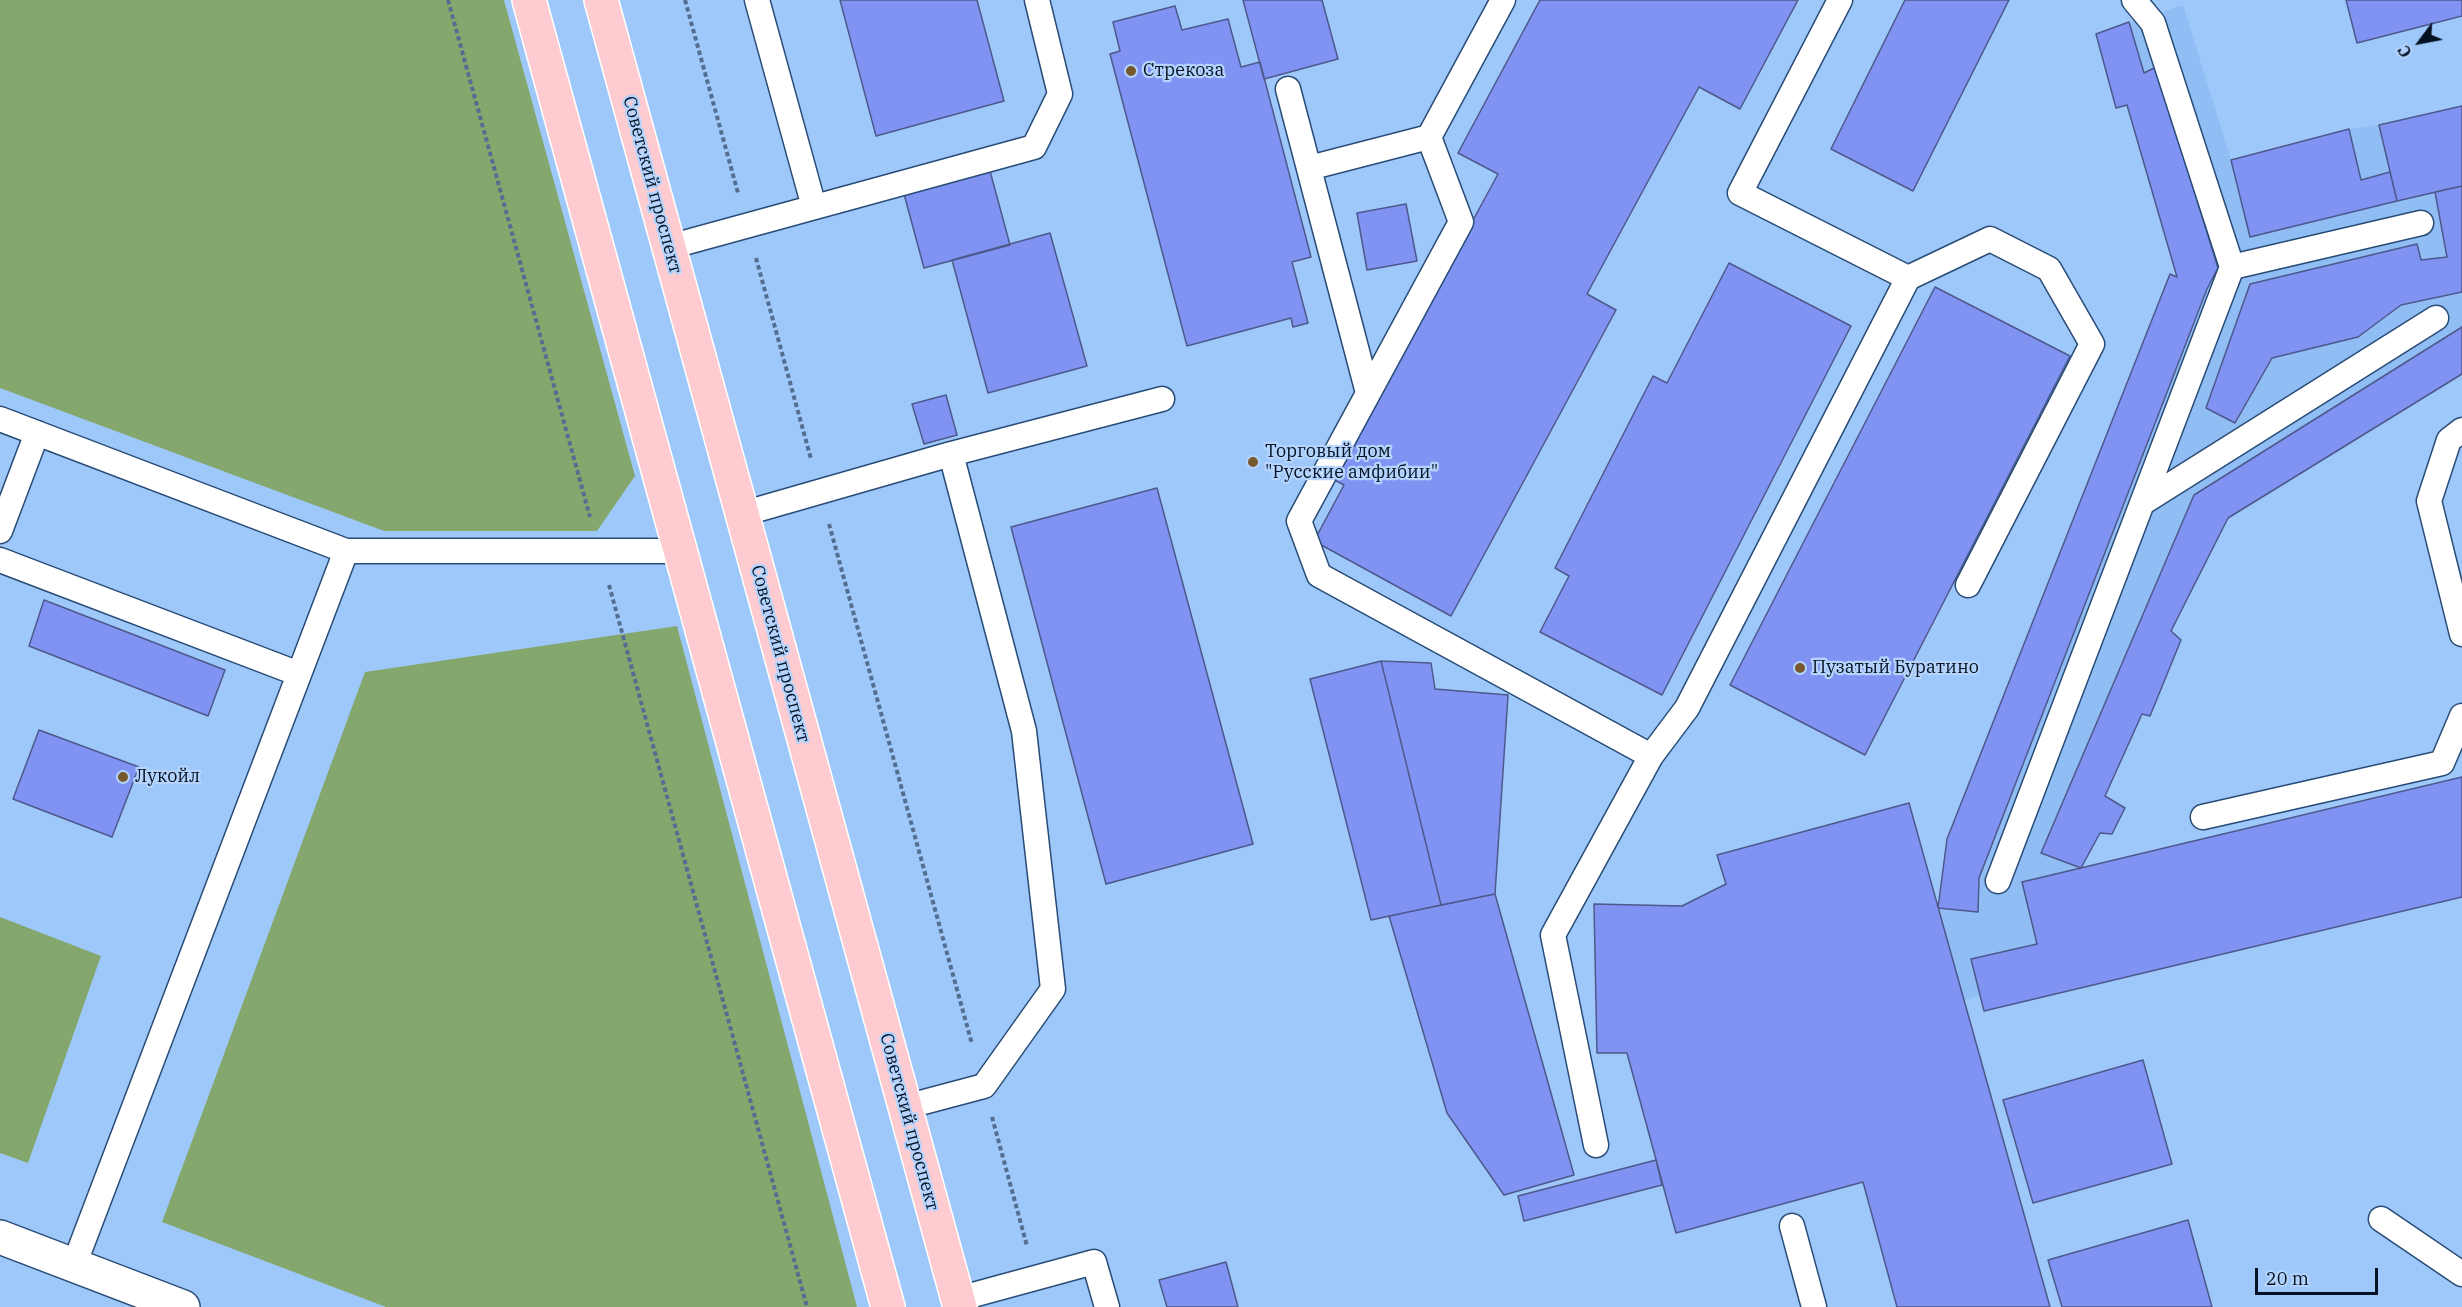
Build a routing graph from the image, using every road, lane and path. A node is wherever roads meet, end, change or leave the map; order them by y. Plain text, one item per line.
1 (448, 0) edge
2 (529, 0) edge
3 (601, 0) edge
4 (685, 0) edge
5 (758, 0) edge
6 (1037, 0) edge
7 (1503, 0) edge
8 (1840, 0) edge
9 (2134, 0) edge
10 (1288, 89) dead end
11 (1429, 137) junction
12 (1309, 168) junction
13 (814, 207) junction
14 (2421, 223) dead end
15 (747, 226) junction
16 (669, 247) junction
17 (2232, 267) junction
18 (1908, 278) junction
19 (2436, 318) dead end
20 (1368, 393) junction
21 (1162, 399) dead end
22 (0, 419) edge
23 (2462, 430) edge
24 (38, 433) junction
25 (951, 454) junction
26 (820, 492) junction
27 (2142, 503) junction
28 (742, 514) junction
29 (0, 531) edge
30 (346, 551) junction
31 (600, 551) junction
32 (680, 551) junction
33 (0, 560) edge
34 (1968, 585) dead end
35 (2462, 634) edge
36 (299, 674) junction
37 (2462, 716) edge
38 (1651, 756) junction
39 (2203, 817) dead end
40 (1998, 881) dead end
41 (984, 1086) junction
42 (905, 1107) junction
43 (1596, 1145) dead end
44 (2381, 1220) dead end
45 (1792, 1226) dead end
46 (0, 1237) edge
47 (74, 1266) junction
48 (2462, 1274) edge
49 (1036, 1278) junction
50 (959, 1303) edge
51 (183, 1307) edge
52 (807, 1307) edge
53 (888, 1307) edge
54 (1107, 1307) edge
55 (1814, 1307) edge

1 - 31 path
2 - 32 main road
3 - 16 main road, Советский проспект
4 - 15 path
5 - 13 lane
6 - 13 lane
7 - 11 lane
8 - 18 lane
9 - 17 lane
10 - 12 lane
11 - 12 lane
11 - 20 lane
12 - 20 lane
13 - 15 lane
14 - 17 lane
15 - 16 lane
15 - 26 path
16 - 28 main road, Советский проспект
17 - 27 lane
18 - 34 lane
18 - 38 lane
19 - 27 lane
20 - 38 lane
21 - 25 lane
22 - 24 lane
23 - 35 lane
24 - 29 lane
24 - 30 lane
25 - 26 lane
25 - 41 lane
26 - 28 lane
26 - 41 path
27 - 40 lane
28 - 42 main road, Советский проспект
30 - 31 lane
30 - 36 lane
31 - 32 lane
31 - 52 path
32 - 53 main road
33 - 36 lane
36 - 47 lane
37 - 39 lane
38 - 43 lane
41 - 42 lane
41 - 49 path
42 - 50 main road, Советский проспект
44 - 48 lane
45 - 55 lane
46 - 47 street
47 - 51 street
49 - 50 lane
49 - 54 lane

